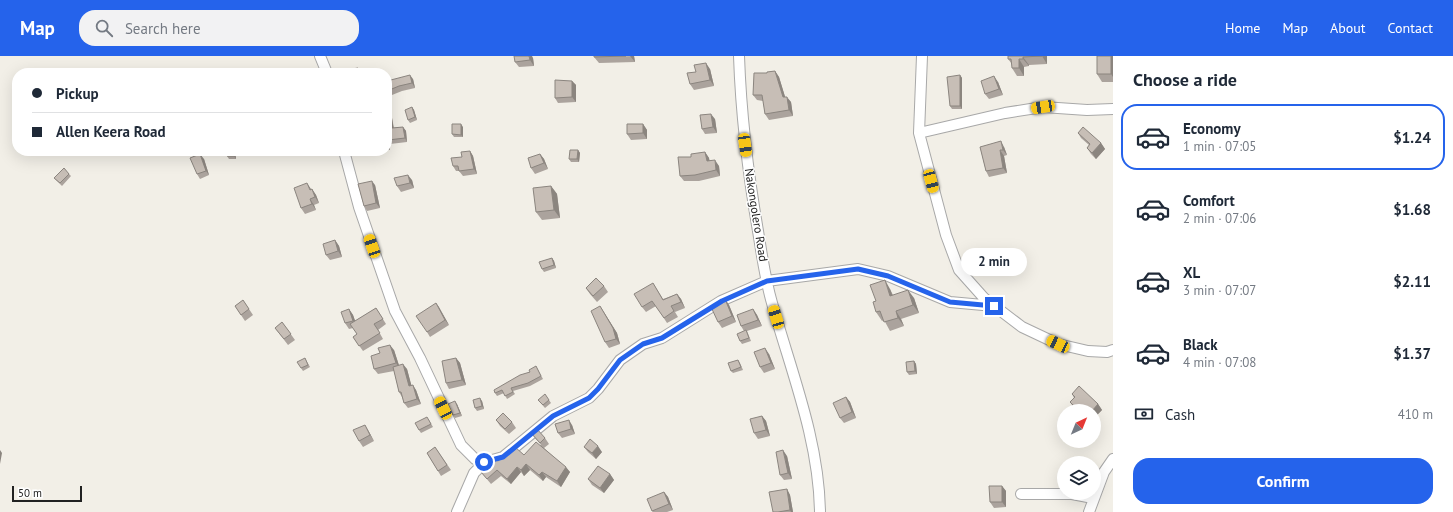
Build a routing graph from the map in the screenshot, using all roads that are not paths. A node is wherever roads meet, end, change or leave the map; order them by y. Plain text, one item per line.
1 (320, 56) edge
2 (739, 56) edge
3 (922, 56) edge
4 (325, 68) edge
5 (1113, 109) edge
6 (919, 133) junction
7 (345, 156) edge
8 (767, 281) junction
9 (994, 306) junction
10 (1113, 350) edge
11 (1113, 459) edge
12 (484, 462) junction
13 (1101, 479) edge
14 (1021, 494) dead end
15 (1057, 494) edge
16 (1092, 500) edge
17 (457, 512) edge
18 (820, 512) edge
19 (1089, 512) edge

1 - 4 street
2 - 8 street, Nakongolero Road
3 - 6 street
5 - 6 street
6 - 9 street
7 - 12 street
8 - 9 street
8 - 12 street
8 - 18 street, Nakongolero Road
9 - 10 street
11 - 13 street
12 - 17 street
14 - 15 street
16 - 19 street

